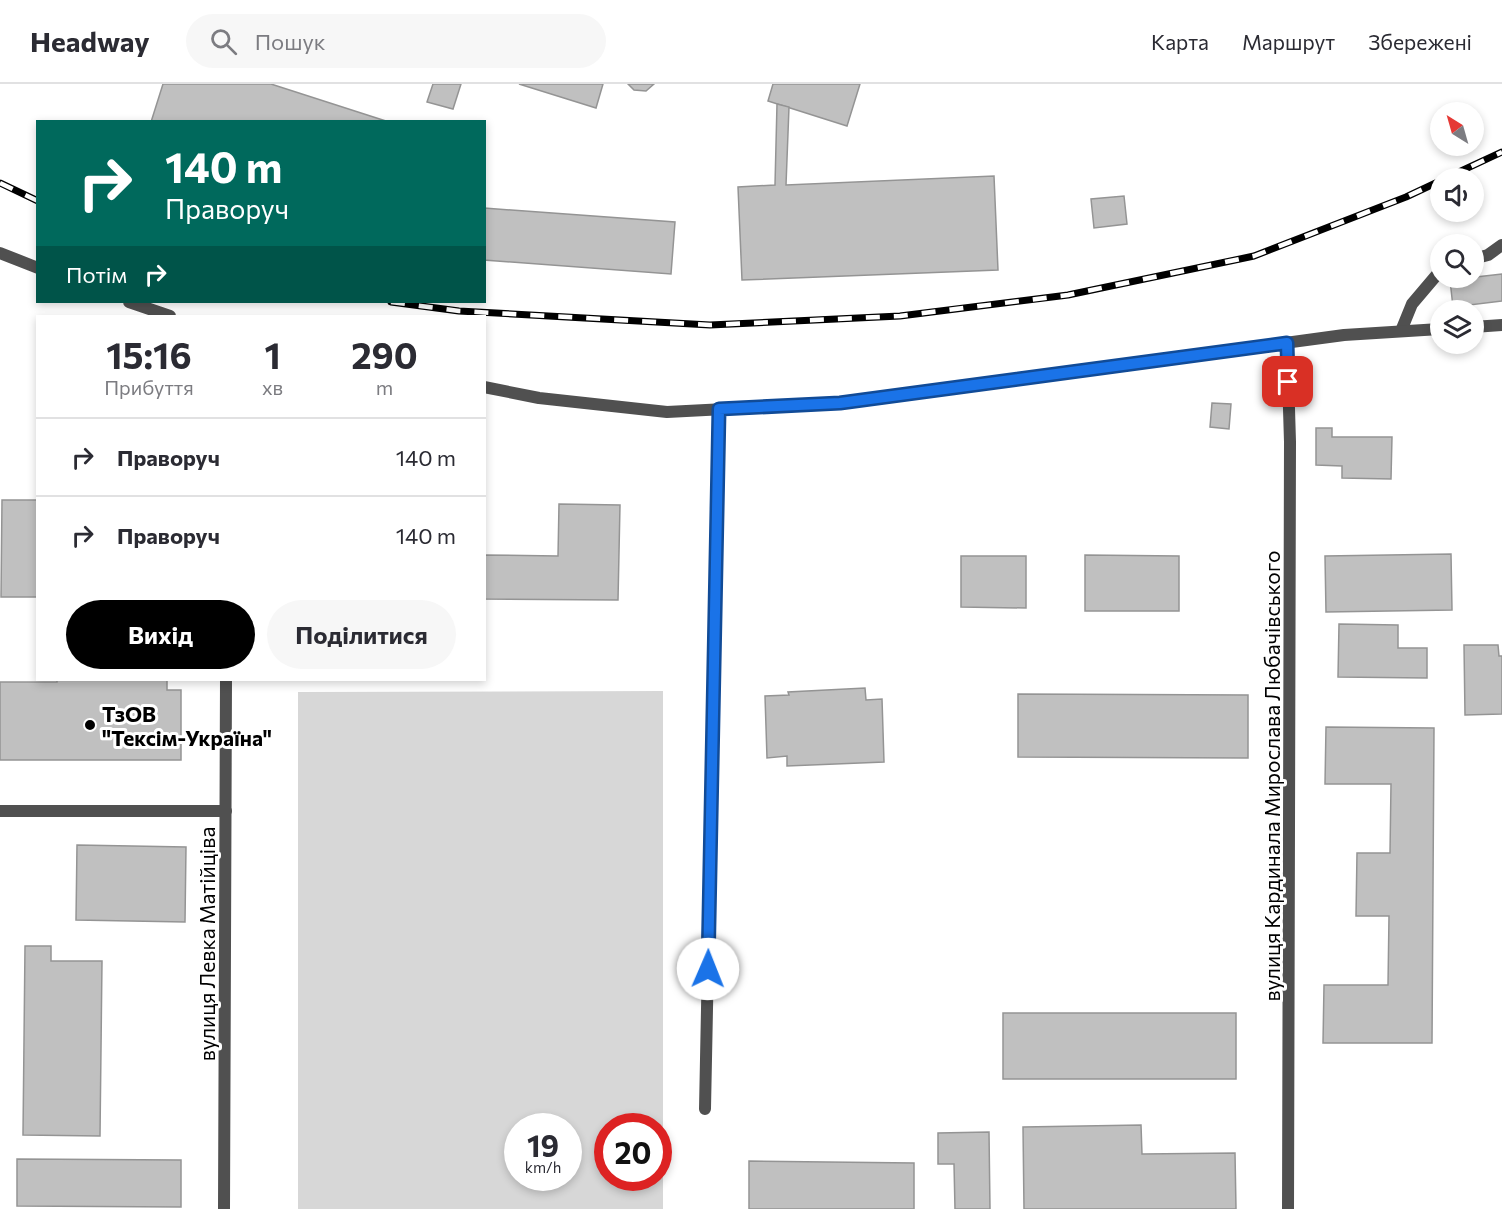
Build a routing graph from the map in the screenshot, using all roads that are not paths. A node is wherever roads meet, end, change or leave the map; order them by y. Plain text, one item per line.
1 (1502, 245) edge
2 (0, 253) edge
3 (1484, 256) edge
4 (36, 267) edge
5 (1430, 283) edge
6 (132, 303) edge
7 (167, 315) edge
8 (1502, 326) edge
9 (1484, 327) edge
10 (1430, 330) edge
11 (1401, 331) junction
12 (1287, 343) junction
13 (486, 387) edge
14 (719, 409) junction
15 (226, 681) edge
16 (0, 811) edge
17 (226, 811) junction
18 (705, 1109) dead end
19 (224, 1209) edge
20 (1288, 1209) edge

1 - 3 street
2 - 4 street
5 - 11 street
6 - 7 street
8 - 9 street
10 - 11 street
11 - 12 street
12 - 14 street
12 - 20 street, вулиця Кардинала Мирослава Любачівського
13 - 14 street
14 - 18 street
15 - 17 street, вулиця Левка Матійціва
16 - 17 street
17 - 19 street, вулиця Левка Матійціва

